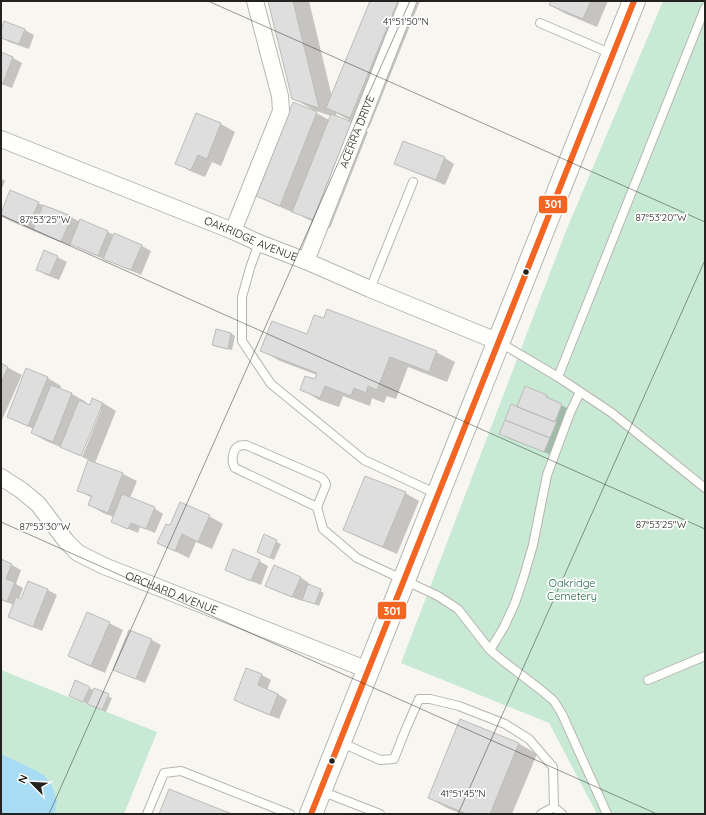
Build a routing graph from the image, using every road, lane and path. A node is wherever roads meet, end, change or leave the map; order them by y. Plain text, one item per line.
1 (255, 1) edge
2 (408, 1) edge
3 (634, 1) edge
4 (705, 8) edge
5 (540, 23) dead end
6 (613, 54) junction
7 (1, 139) edge
8 (413, 182) dead end
9 (233, 231) junction
10 (259, 243) junction
11 (306, 261) junction
12 (370, 289) junction
13 (499, 342) junction
14 (558, 377) junction
15 (580, 392) junction
16 (1, 477) edge
17 (705, 488) edge
18 (438, 494) junction
19 (318, 508) junction
20 (404, 580) junction
21 (490, 650) junction
22 (705, 656) edge
23 (368, 670) junction
24 (648, 680) dead end
25 (339, 742) junction
26 (320, 790) junction
27 (554, 807) junction
28 (147, 814) edge
29 (290, 814) edge
30 (311, 814) edge
31 (380, 814) edge
32 (542, 814) edge
33 (562, 814) edge
34 (607, 814) edge

1 - 9 street
2 - 11 street, ACERRA DRIVE
3 - 6 main road
4 - 14 lane
5 - 6 lane
6 - 13 main road
7 - 9 street, OAKRIDGE AVENUE
8 - 12 lane
9 - 10 street, OAKRIDGE AVENUE
10 - 11 street, OAKRIDGE AVENUE
10 - 18 lane
11 - 12 street, OAKRIDGE AVENUE
12 - 13 street, OAKRIDGE AVENUE
13 - 14 lane
13 - 18 main road
14 - 15 lane
15 - 17 lane
15 - 21 lane
16 - 23 street, ORCHARD AVENUE
18 - 20 main road
19 - 19 lane
19 - 20 lane
20 - 21 lane
20 - 23 main road
21 - 34 lane
22 - 24 lane
23 - 25 main road
25 - 26 main road
25 - 27 lane
26 - 30 main road
26 - 31 lane
27 - 32 lane
27 - 33 lane
28 - 29 lane

